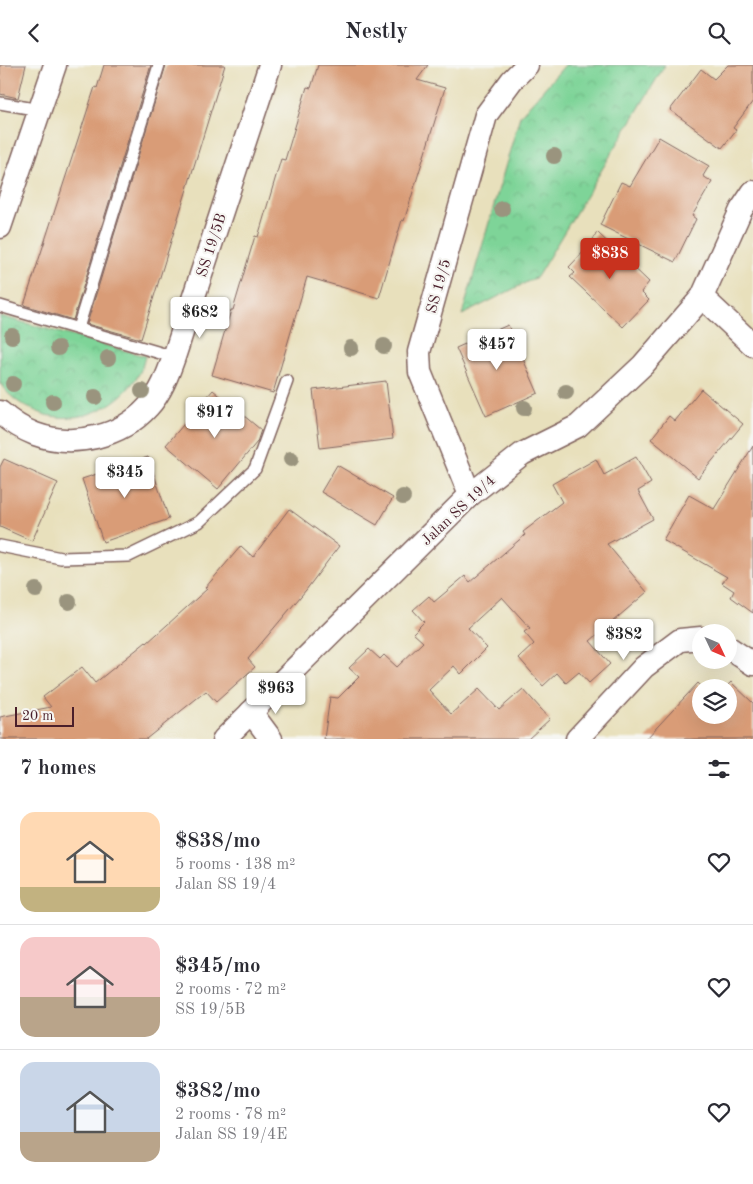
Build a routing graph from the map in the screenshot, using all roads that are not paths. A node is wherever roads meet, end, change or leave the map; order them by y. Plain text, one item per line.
1 (55, 65) edge
2 (159, 65) edge
3 (270, 65) edge
4 (519, 72) edge
5 (0, 103) edge
6 (40, 110) junction
7 (753, 192) edge
8 (5, 197) edge
9 (0, 227) edge
10 (702, 297) junction
11 (0, 306) edge
12 (78, 328) junction
13 (753, 345) edge
14 (174, 357) junction
15 (287, 381) dead end
16 (0, 412) edge
17 (470, 495) junction
18 (0, 546) edge
19 (692, 639) edge
20 (738, 655) edge
21 (753, 664) edge
22 (252, 712) junction
23 (224, 739) edge
24 (271, 739) edge
25 (577, 739) edge

1 - 6 street
2 - 12 lane
3 - 14 street, SS 19/5B
4 - 17 street, SS 19/5
5 - 6 lane
6 - 8 street
7 - 10 street, Jalan SS 19/4
8 - 9 street
10 - 13 street
10 - 17 street, Jalan SS 19/4
11 - 12 lane
12 - 14 lane
14 - 16 street, SS 19/5B
15 - 18 lane
17 - 22 street, Jalan SS 19/4
19 - 25 street
20 - 21 street
22 - 23 street, Jalan SS 19/4
22 - 24 street

